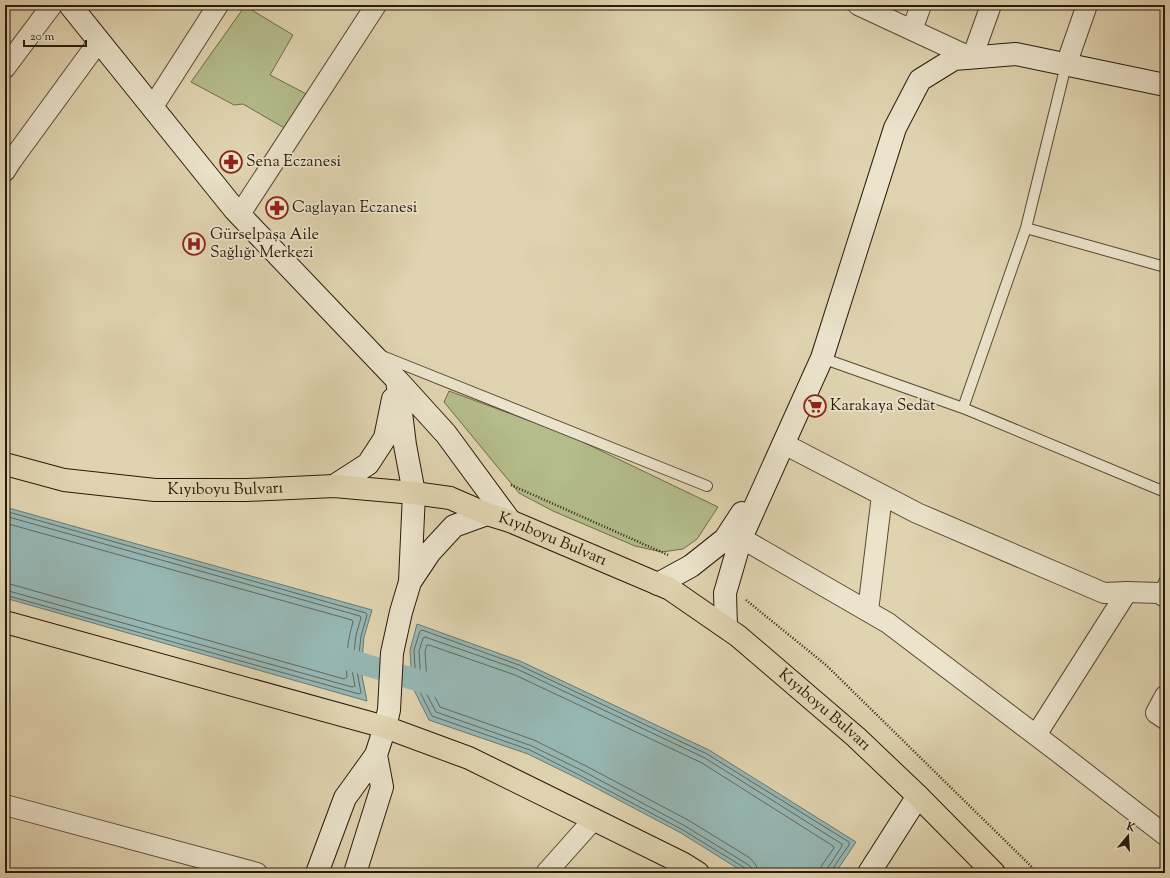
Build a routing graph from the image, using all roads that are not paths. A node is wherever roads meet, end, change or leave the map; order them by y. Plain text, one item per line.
1 (52, 5) edge
2 (70, 5) edge
3 (218, 5) edge
4 (376, 5) edge
5 (858, 5) edge
6 (921, 5) edge
7 (991, 5) edge
8 (1087, 5) edge
9 (912, 30) junction
10 (99, 41) junction
11 (972, 58) junction
12 (1066, 64) junction
13 (5, 68) edge
14 (1165, 85) edge
15 (152, 108) junction
16 (5, 172) edge
17 (240, 214) junction
18 (1026, 228) junction
19 (1165, 267) edge
20 (370, 352) junction
21 (822, 358) junction
22 (397, 380) junction
23 (963, 408) junction
24 (784, 444) junction
25 (5, 464) edge
26 (774, 466) junction
27 (334, 486) junction
28 (707, 486) dead end
29 (1165, 492) edge
30 (414, 493) junction
31 (882, 495) junction
32 (487, 514) junction
33 (510, 521) junction
34 (741, 538) junction
35 (410, 582) junction
36 (658, 584) junction
37 (1163, 590) edge
38 (1127, 592) junction
39 (868, 611) junction
40 (5, 622) edge
41 (726, 627) junction
42 (1165, 696) edge
43 (387, 719) junction
44 (1165, 719) edge
45 (1036, 735) junction
46 (376, 755) junction
47 (918, 796) junction
48 (5, 805) edge
49 (594, 819) junction
50 (1165, 835) edge
51 (258, 873) edge
52 (317, 873) edge
53 (354, 873) edge
54 (546, 873) edge
55 (698, 873) edge
56 (869, 873) edge
57 (994, 873) edge

1 - 13 street
2 - 10 main road
3 - 15 street
4 - 17 street
5 - 9 street
6 - 9 street
7 - 11 street
8 - 12 street
9 - 11 street
10 - 15 main road
10 - 16 street
11 - 12 main road
11 - 21 main road
12 - 14 main road
12 - 18 lane
15 - 17 main road
17 - 20 main road
18 - 19 lane
18 - 23 lane
20 - 22 main road
20 - 28 lane
21 - 23 lane
21 - 24 main road
22 - 27 main road
22 - 30 main road
22 - 33 main road
23 - 29 lane
24 - 26 main road
24 - 31 street
25 - 27 main road, Kıyıboyu Bulvarı
26 - 34 main road
26 - 36 main road
27 - 30 main road, Kıyıboyu Bulvarı
30 - 32 main road, Kıyıboyu Bulvarı
30 - 35 main road
31 - 38 street
31 - 39 street
32 - 33 main road, Kıyıboyu Bulvarı
32 - 35 main road
33 - 36 main road, Kıyıboyu Bulvarı
34 - 39 street
34 - 41 main road
35 - 43 main road
36 - 41 main road, Kıyıboyu Bulvarı
37 - 38 street
38 - 45 street
39 - 45 street
40 - 43 main road
41 - 47 main road, Kıyıboyu Bulvarı
42 - 44 street
43 - 46 main road
43 - 49 main road
45 - 50 street
46 - 52 main road
46 - 53 main road
47 - 56 main road
47 - 57 main road, Kıyıboyu Bulvarı
48 - 51 street
49 - 54 street
49 - 55 main road

